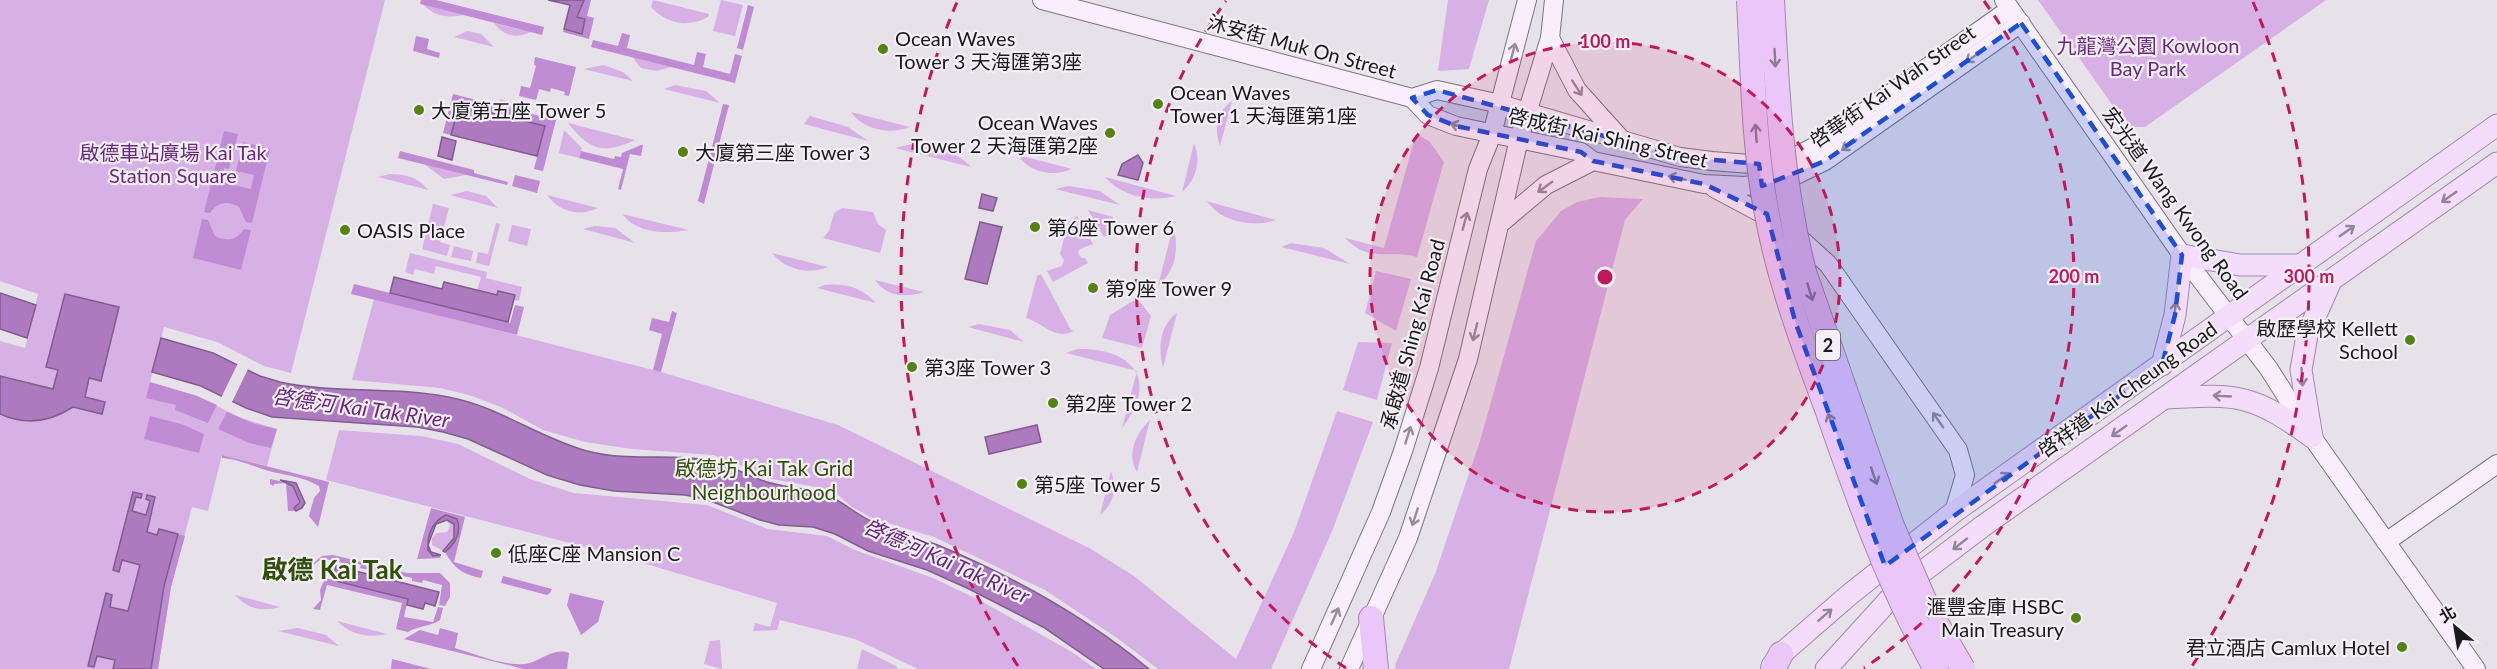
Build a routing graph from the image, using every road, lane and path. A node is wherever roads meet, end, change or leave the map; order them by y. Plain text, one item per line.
1 (1042, 0) edge
2 (1527, 0) edge
3 (1554, 0) edge
4 (1749, 0) edge
5 (1772, 0) edge
6 (2011, 11) edge
7 (1550, 38) junction
8 (1412, 98) junction
9 (1500, 104) junction
10 (1527, 111) junction
11 (2497, 125) edge
12 (1492, 134) junction
13 (1520, 139) junction
14 (1623, 141) junction
15 (1593, 161) junction
16 (2497, 163) edge
17 (1785, 171) junction
18 (1704, 184) junction
19 (1502, 222) junction
20 (2182, 255) junction
21 (2299, 265) junction
22 (2331, 282) junction
23 (2229, 315) junction
24 (2247, 341) junction
25 (2162, 365) junction
26 (2166, 398) junction
27 (2312, 437) junction
28 (2497, 464) edge
29 (1954, 512) junction
30 (2386, 542) junction
31 (1371, 618) junction
32 (1774, 664) edge
33 (1311, 669) edge
34 (1349, 669) edge
35 (1376, 669) edge
36 (1826, 669) edge
37 (1936, 669) edge
38 (1963, 669) edge
39 (2476, 669) edge

1 - 8 main road, 沐安街 Muk On Street
9 -> 2 main road, 承啟道 Shing Kai Road
3 - 7 main road
37 -> 4 highway, 2, bridge
5 -> 38 highway, 2, bridge
6 - 17 main road, 啓華街 Kai Wah Street
6 - 20 main road, 宏光道 Wang Kwong Road
7 - 10 main road
7 -> 14 main road
8 - 9 main road, 沐安街 Muk On Street
12 -> 8 main road, 沐安街 Muk On Street
9 - 10 main road, 啓成街 Kai Shing Street
9 - 12 main road, 承啟道 Shing Kai Road
10 - 13 main road
10 - 14 main road, 啓成街 Kai Shing Street
21 -> 11 main road, 啓祥道 Kai Cheung Road
12 - 13 main road, 啓成街 Kai Shing Street
33 -> 12 main road, 承啟道 Shing Kai Road
13 - 15 main road, 啓成街 Kai Shing Street
13 - 19 main road
14 - 17 main road, 啓成街 Kai Shing Street
18 -> 15 main road, 啓成街 Kai Shing Street
15 -> 19 main road
16 -> 22 main road, 啓祥道 Kai Cheung Road
17 - 18 main road, 啓成街 Kai Shing Street
29 -> 18 main road
19 -> 31 main road
20 - 21 main road
20 - 23 main road, 宏光道 Wang Kwong Road
25 -> 20 main road
21 - 23 main road, 啓祥道 Kai Cheung Road
22 - 24 main road, 啓祥道 Kai Cheung Road
22 -> 27 main road
23 - 24 main road, 宏光道 Wang Kwong Road
23 - 25 main road, 啓祥道 Kai Cheung Road
24 - 26 main road, 啓祥道 Kai Cheung Road
24 - 27 main road, 宏光道 Wang Kwong Road
29 -> 25 main road, 啓祥道 Kai Cheung Road
27 -> 26 main road
26 -> 36 main road, 啓祥道 Kai Cheung Road
27 - 30 main road, 宏光道 Wang Kwong Road
28 - 30 main road
32 -> 29 main road, 啓祥道 Kai Cheung Road
30 - 39 main road, 宏光道 Wang Kwong Road
31 - 34 main road
31 - 35 highway

